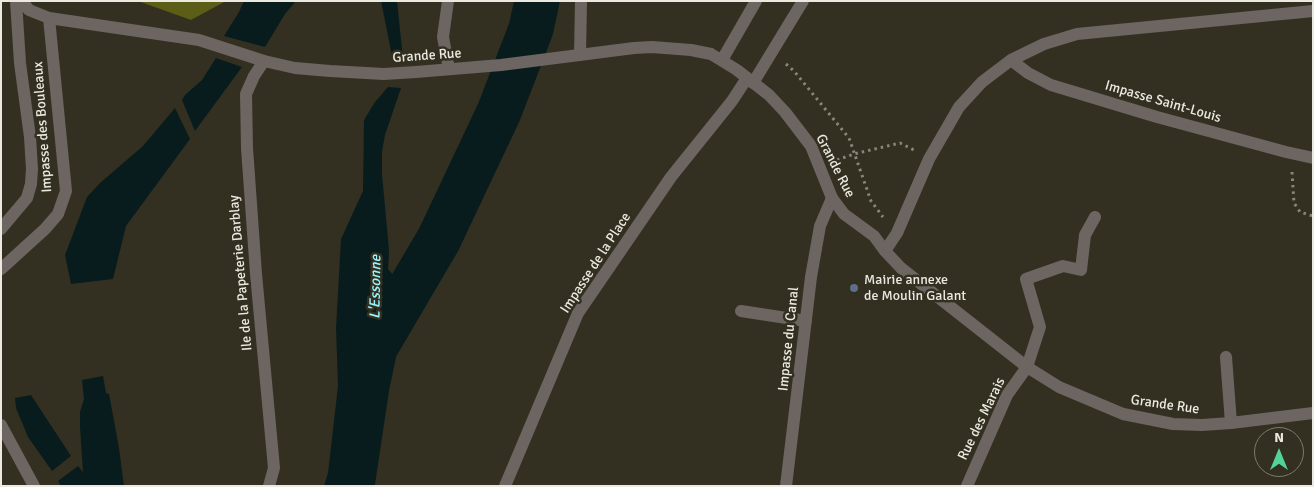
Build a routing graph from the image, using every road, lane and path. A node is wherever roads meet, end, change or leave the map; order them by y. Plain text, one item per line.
1 (16, 1) edge
2 (22, 1) edge
3 (448, 1) edge
4 (582, 1) edge
5 (756, 1) edge
6 (803, 1) edge
7 (1313, 11) edge
8 (49, 18) junction
9 (771, 52) junction
10 (580, 55) junction
11 (722, 60) junction
12 (1011, 60) junction
13 (264, 61) junction
14 (449, 69) junction
15 (750, 80) junction
16 (854, 154) junction
17 (1291, 154) junction
18 (1313, 158) edge
19 (929, 159) junction
20 (832, 198) junction
21 (1313, 216) edge
22 (1095, 217) dead end
23 (1, 229) edge
24 (898, 233) junction
25 (885, 251) junction
26 (1, 269) edge
27 (741, 311) dead end
28 (806, 321) junction
29 (1226, 357) dead end
30 (1027, 367) junction
31 (1313, 413) edge
32 (1231, 423) junction
33 (1, 425) edge
34 (34, 486) edge
35 (269, 486) edge
36 (505, 486) edge
37 (786, 486) edge
38 (967, 486) edge

1 - 23 street
2 - 8 street
3 - 14 street
4 - 10 street
5 - 11 street
6 - 9 street, Impasse de la Place
7 - 12 street
8 - 13 street, Grande Rue
8 - 26 street, Impasse des Bouleaux
9 - 15 street, Impasse de la Place
9 - 16 path
10 - 11 street, Grande Rue
10 - 14 street, Grande Rue
11 - 15 street, Grande Rue
12 - 17 street, Impasse Saint-Louis
12 - 19 street
13 - 14 street, Grande Rue
13 - 35 street, Ile de la Papeterie Darblay
15 - 20 street, Grande Rue
15 - 36 street, Impasse de la Place
16 - 19 path
16 - 24 path
17 - 18 street, Impasse Saint-Louis
17 - 21 path
19 - 24 street
20 - 25 street, Grande Rue
20 - 28 street, Impasse du Canal
22 - 30 street, Rue des Marais
24 - 25 street
25 - 30 street, Grande Rue
27 - 28 street
28 - 37 street, Impasse du Canal
29 - 32 street
30 - 32 street, Grande Rue
30 - 38 street, Rue des Marais
31 - 32 street, Grande Rue
33 - 34 street

